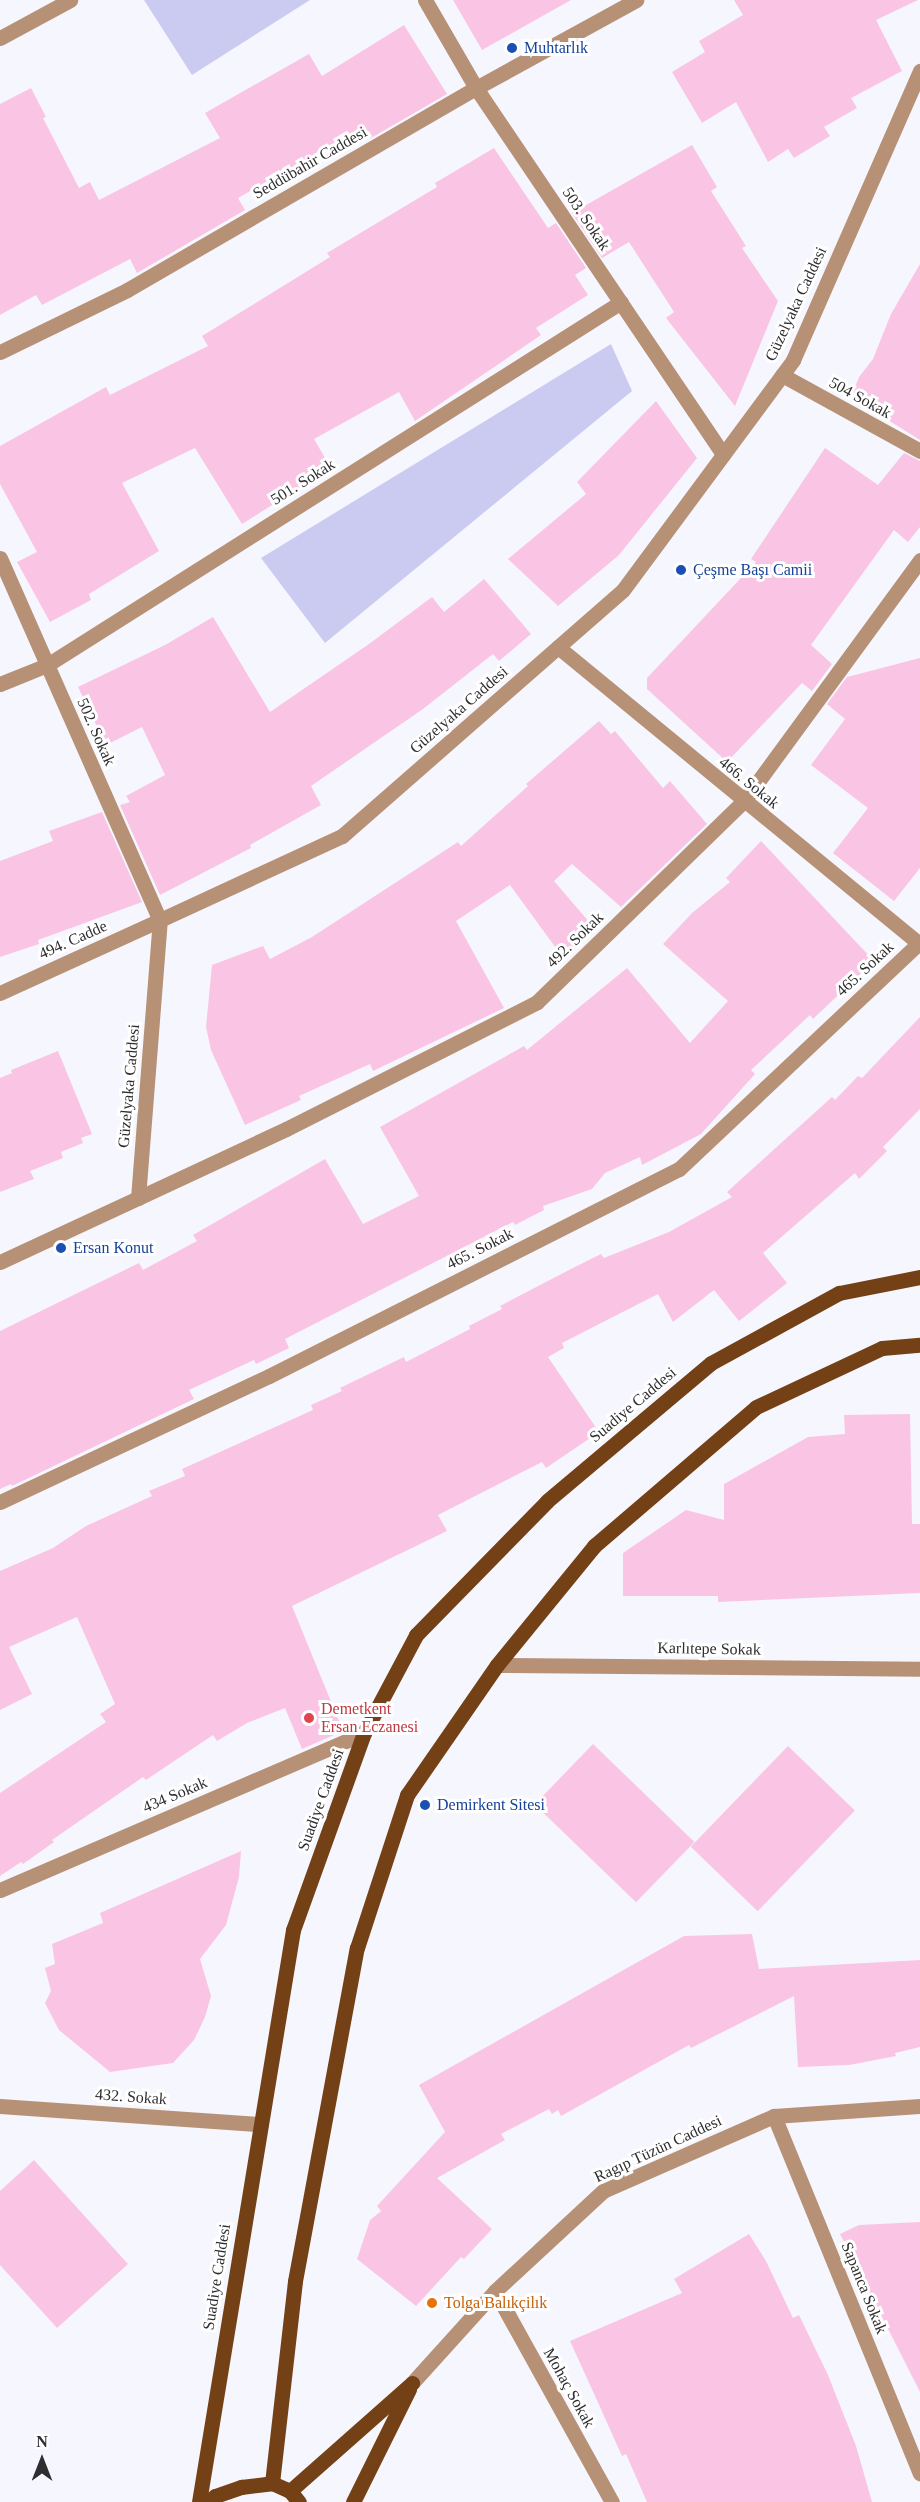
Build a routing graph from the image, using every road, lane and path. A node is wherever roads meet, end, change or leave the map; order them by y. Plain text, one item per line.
1 (70, 0) edge
2 (425, 0) edge
3 (636, 0) edge
4 (0, 38) edge
5 (920, 71) edge
6 (476, 88) junction
7 (621, 302) junction
8 (0, 352) edge
9 (782, 375) junction
10 (920, 452) edge
11 (723, 454) junction
12 (0, 558) edge
13 (920, 561) edge
14 (558, 647) junction
15 (47, 665) junction
16 (0, 684) edge
17 (743, 802) junction
18 (160, 920) junction
19 (920, 944) edge
20 (0, 993) edge
21 (138, 1198) junction
22 (0, 1262) edge
23 (920, 1277) edge
24 (920, 1345) edge
25 (0, 1502) edge
26 (497, 1665) junction
27 (920, 1669) edge
28 (364, 1733) junction
29 (0, 1890) edge
30 (0, 2106) edge
31 (920, 2106) edge
32 (774, 2116) junction
33 (260, 2124) junction
34 (495, 2291) junction
35 (412, 2383) junction
36 (920, 2473) edge
37 (272, 2483) junction
38 (295, 2496) edge
39 (199, 2502) edge
40 (208, 2502) edge
41 (353, 2502) edge
42 (612, 2502) edge

1 - 4 street
2 - 6 street, 503. Sokak
3 - 6 street, Seddübahir Caddesi
5 - 9 street, Güzelyaka Caddesi
6 - 7 street, 503. Sokak
6 - 8 street, Seddübahir Caddesi
7 - 11 street, 503. Sokak
7 - 15 street, 501. Sokak
9 - 10 street, 504 Sokak
9 - 11 street, Güzelyaka Caddesi
11 - 14 street, Güzelyaka Caddesi
12 - 15 street, 502. Sokak
13 - 17 street, 492. Sokak
14 - 17 street, 466. Sokak
14 - 18 street, Güzelyaka Caddesi
15 - 16 street, 501. Sokak
15 - 18 street, 502. Sokak
17 - 19 street, 466. Sokak
17 - 21 street, 492. Sokak
18 - 20 street, 494. Cadde
18 - 21 street, Güzelyaka Caddesi
19 - 25 street, 465. Sokak
21 - 22 street
23 - 28 main road, Suadiye Caddesi
24 - 26 main road
26 - 27 street, Karlıtepe Sokak
26 - 37 main road
28 - 29 street, 434 Sokak
28 - 33 main road, Suadiye Caddesi
30 - 33 street, 432. Sokak
31 - 32 street, Ragıp Tüzün Caddesi
32 - 34 street, Ragıp Tüzün Caddesi
32 - 36 street, Sapanca Sokak
33 - 39 main road, Suadiye Caddesi
34 - 35 street, Ragıp Tüzün Caddesi
34 - 42 street, Mohaç Sokak
35 - 38 main road, Ragıp Tüzün Caddesi
35 - 41 main road, Ragıp Tüzün Caddesi
37 - 38 main road
37 - 40 main road

